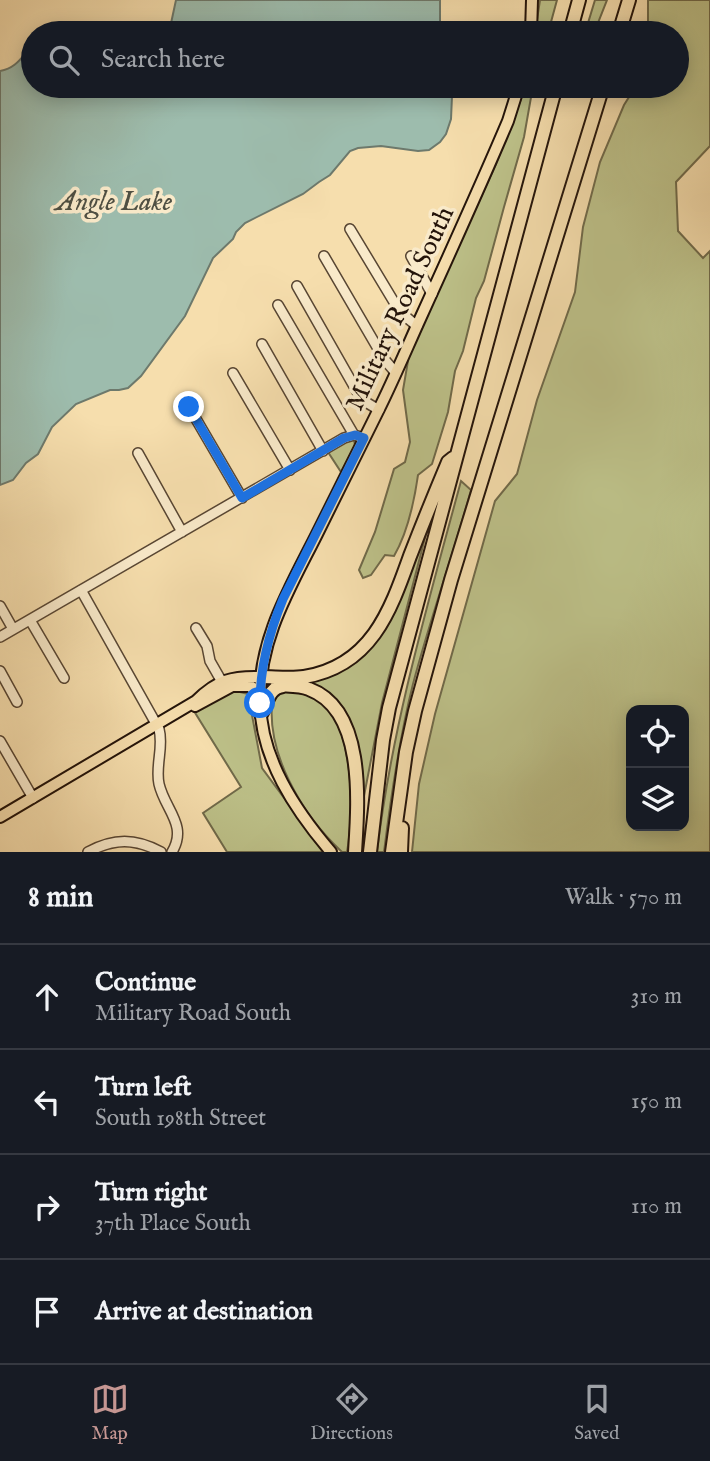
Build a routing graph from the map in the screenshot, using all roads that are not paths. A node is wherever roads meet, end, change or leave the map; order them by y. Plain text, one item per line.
1 (532, 0) edge
2 (579, 0) edge
3 (629, 0) edge
4 (531, 21) edge
5 (573, 21) edge
6 (623, 21) edge
7 (515, 98) edge
8 (553, 98) edge
9 (599, 98) edge
10 (350, 229) dead end
11 (324, 256) dead end
12 (411, 256) dead end
13 (298, 286) dead end
14 (432, 294) junction
15 (278, 305) dead end
16 (417, 326) junction
17 (262, 344) dead end
18 (233, 373) dead end
19 (396, 373) junction
20 (189, 407) dead end
21 (379, 410) junction
22 (359, 436) junction
23 (323, 452) junction
24 (138, 453) dead end
25 (457, 457) junction
26 (290, 470) junction
27 (242, 498) junction
28 (182, 532) junction
29 (81, 590) junction
30 (0, 606) edge
31 (30, 620) junction
32 (196, 628) dead end
33 (13, 629) junction
34 (0, 637) edge
35 (0, 671) edge
36 (261, 677) junction
37 (64, 678) dead end
38 (222, 682) junction
39 (283, 686) junction
40 (17, 702) dead end
41 (183, 708) junction
42 (260, 708) junction
43 (157, 724) junction
44 (0, 741) edge
45 (401, 788) junction
46 (33, 798) junction
47 (0, 817) edge
48 (88, 852) edge
49 (161, 852) edge
50 (172, 852) edge
51 (331, 852) edge
52 (355, 852) edge
53 (370, 852) edge
54 (392, 852) edge
55 (401, 852) edge

1 - 4 main road
2 - 5 highway
3 - 6 highway
7 - 14 main road, Military Road South
8 - 25 highway
9 - 45 highway
10 - 16 street
11 - 19 street
12 - 14 street
13 - 21 street
14 - 16 main road, Military Road South
15 - 22 street
16 - 19 main road, Military Road South
17 - 23 street
18 - 26 street
19 - 21 main road, Military Road South
20 - 27 street
21 - 22 main road, Military Road South
22 - 23 street
22 - 36 main road, Military Road South
23 - 26 street
24 - 28 street
25 - 36 highway
25 - 53 highway
26 - 27 street
27 - 28 street
28 - 29 street
29 - 31 street
29 - 43 street
30 - 33 street
31 - 33 street
31 - 37 street
32 - 38 street
33 - 34 street
35 - 40 street
36 - 38 main road
36 - 39 highway
36 - 42 main road, Military Road South
38 - 41 main road
39 - 42 highway
39 - 52 highway
41 - 42 main road
41 - 43 main road
42 - 51 main road, Military Road South
43 - 46 main road
43 - 50 street
44 - 46 street
45 - 54 highway
45 - 55 highway
46 - 47 main road
48 - 49 street

